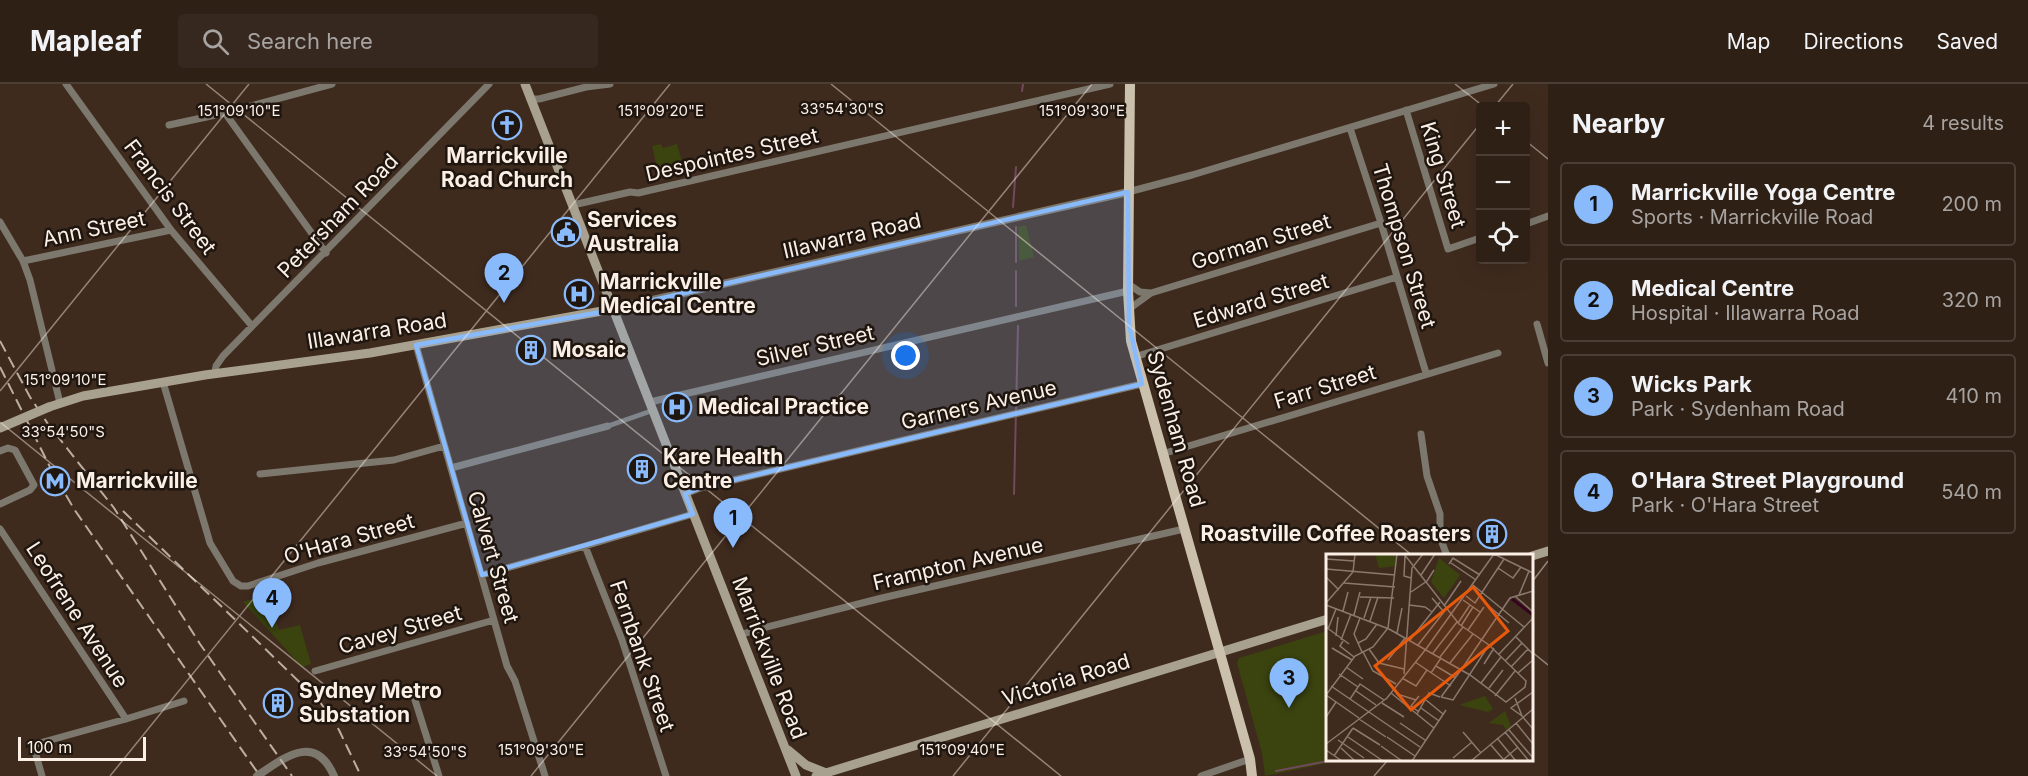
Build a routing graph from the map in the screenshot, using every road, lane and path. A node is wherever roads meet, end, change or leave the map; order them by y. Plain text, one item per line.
1 (66, 84) edge
2 (332, 84) edge
3 (489, 84) edge
4 (525, 84) edge
5 (610, 84) edge
6 (1074, 84) edge
7 (1110, 84) edge
8 (1130, 84) edge
9 (1494, 84) edge
10 (1074, 93) junction
11 (530, 99) junction
12 (1406, 110) junction
13 (225, 113) junction
14 (169, 125) dead end
15 (1350, 128) junction
16 (1128, 192) junction
17 (573, 205) junction
18 (1548, 216) edge
19 (0, 222) edge
20 (1381, 223) junction
21 (1530, 223) edge
22 (171, 230) junction
23 (1476, 239) edge
24 (326, 253) junction
25 (23, 261) junction
26 (1397, 277) junction
27 (1128, 288) junction
28 (1151, 293) junction
29 (613, 309) junction
30 (1129, 309) junction
31 (1537, 324) dead end
32 (252, 326) junction
33 (416, 345) junction
34 (1498, 353) dead end
35 (1134, 357) junction
36 (1548, 363) edge
37 (215, 373) junction
38 (1426, 373) junction
39 (163, 382) junction
40 (1142, 384) junction
41 (60, 403) junction
42 (652, 406) junction
43 (608, 426) joint
44 (0, 428) edge
45 (1421, 434) dead end
46 (444, 446) junction
47 (0, 451) edge
48 (1162, 454) junction
49 (451, 468) junction
50 (260, 474) dead end
51 (685, 494) junction
52 (0, 504) edge
53 (693, 514) junction
54 (467, 523) junction
55 (0, 529) edge
56 (1184, 529) junction
57 (585, 546) junction
58 (1548, 551) edge
59 (1447, 554) edge
60 (1533, 556) edge
61 (482, 575) junction
62 (494, 620) junction
63 (1326, 620) edge
64 (740, 635) junction
65 (1219, 653) junction
66 (315, 671) dead end
67 (415, 700) dead end
68 (184, 701) dead end
69 (126, 719) junction
70 (782, 740) junction
71 (1250, 759) junction
72 (826, 773) junction
73 (42, 776) edge
74 (257, 776) edge
75 (334, 776) edge
76 (439, 776) edge
77 (545, 776) edge
78 (666, 776) edge
79 (796, 776) edge
80 (816, 776) edge
81 (1201, 776) edge
82 (1252, 776) edge

1 - 22 street, Francis Street
2 - 13 street
3 - 24 street, Petersham Road
4 - 11 main road, Marrickville Road
5 - 11 street
6 - 10 street
7 - 10 street, Despointes Street
8 - 16 main road, Sydenham Road
9 - 12 street, Illawarra Road
10 - 17 street, Despointes Street
11 - 17 main road, Marrickville Road
12 - 15 street, Illawarra Road
12 - 23 street, King Street
13 - 14 street
13 - 24 street
15 - 16 street, Illawarra Road
15 - 20 street, Thompson Street
16 - 27 main road, Sydenham Road
16 - 29 street, Illawarra Road
17 - 29 main road, Marrickville Road
18 - 21 street
19 - 25 street
20 - 26 street, Thompson Street
20 - 28 street, Gorman Street
22 - 25 street, Ann Street
22 - 32 street, Francis Street
24 - 32 street, Petersham Road
25 - 41 street
26 - 35 street, Edward Street
26 - 38 street, Thompson Street
27 - 28 street
27 - 30 main road, Sydenham Road
27 - 42 street, Silver Street
28 - 30 street, Gorman Street
29 - 33 main road, Illawarra Road
29 - 42 main road, Marrickville Road
30 - 35 main road, Sydenham Road
31 - 36 street
32 - 37 street, Petersham Road
33 - 37 main road, Illawarra Road
33 - 46 street, Calvert Street
34 - 38 street, Farr Street
35 - 40 main road, Sydenham Road
37 - 39 main road, Illawarra Road
38 - 48 street, Farr Street
39 - 41 main road, Illawarra Road
39 - 54 street, O'Hara Street
40 - 48 main road, Sydenham Road
40 - 51 street, Garners Avenue
41 - 44 main road, Illawarra Road, bridge
42 - 43 street
42 - 51 main road, Marrickville Road
43 - 49 street
45 - 59 street
46 - 49 street, Calvert Street
46 - 50 street
47 - 52 street
48 - 56 main road, Sydenham Road
49 - 54 street, Calvert Street
51 - 53 main road, Marrickville Road
53 - 57 street
53 - 64 main road, Marrickville Road
54 - 61 street, Calvert Street
55 - 69 street, Leofrene Avenue
56 - 64 street, Frampton Avenue
56 - 65 main road, Sydenham Road
57 - 61 street
57 - 78 street, Fernbank Street
58 - 60 main road
61 - 62 street, Calvert Street
62 - 66 street, Cavey Street
62 - 77 street, Calvert Street
63 - 65 main road, Victoria Road
64 - 70 main road, Marrickville Road
65 - 71 main road, Sydenham Road
65 - 72 main road, Victoria Road
67 - 76 street
68 - 69 street
69 - 73 street
70 - 72 main road
70 - 79 main road, Marrickville Road
71 - 81 street
71 - 82 main road, Sydenham Road
72 - 80 main road, Victoria Road
74 - 75 street

